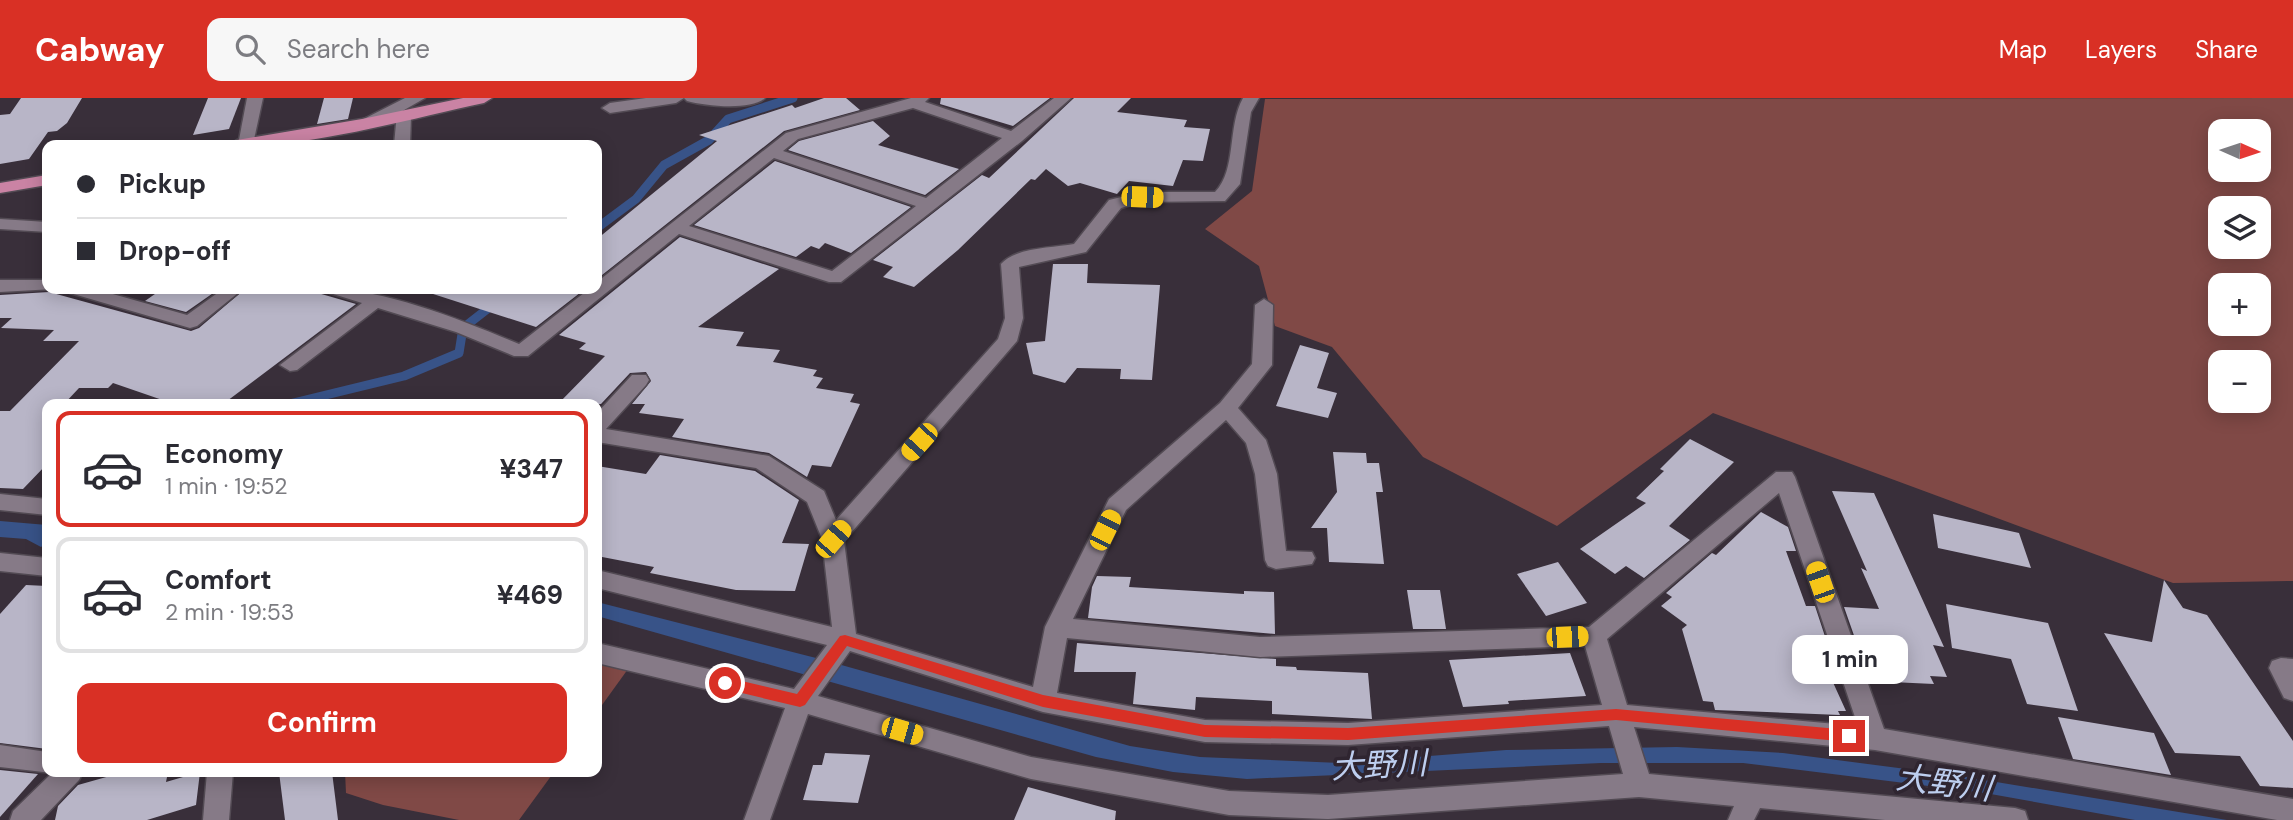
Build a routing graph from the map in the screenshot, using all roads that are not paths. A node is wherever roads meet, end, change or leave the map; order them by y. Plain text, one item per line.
1 (255, 98) edge
2 (417, 98) edge
3 (484, 98) edge
4 (676, 98) edge
5 (692, 98) edge
6 (757, 98) edge
7 (1063, 98) edge
8 (1251, 98) edge
9 (918, 101) edge
10 (610, 108) dead end
11 (403, 116) junction
12 (362, 124) junction
13 (1016, 138) junction
14 (310, 139) edge
15 (242, 140) edge
16 (402, 140) edge
17 (771, 152) junction
18 (42, 181) edge
19 (0, 188) edge
20 (927, 205) junction
21 (0, 224) edge
22 (42, 227) edge
23 (677, 228) junction
24 (0, 286) edge
25 (42, 286) edge
26 (602, 288) edge
27 (94, 294) edge
28 (227, 294) edge
29 (353, 294) edge
30 (594, 294) edge
31 (376, 301) junction
32 (1264, 305) dead end
33 (290, 365) dead end
34 (639, 380) dead end
35 (1227, 408) junction
36 (602, 421) edge
37 (602, 436) edge
38 (0, 502) edge
39 (42, 507) edge
40 (833, 539) junction
41 (1304, 558) dead end
42 (0, 562) edge
43 (42, 566) edge
44 (602, 580) edge
45 (1057, 627) junction
46 (1594, 636) junction
47 (845, 640) junction
48 (602, 654) edge
49 (2293, 669) edge
50 (2293, 691) edge
51 (800, 701) junction
52 (1043, 701) junction
53 (1616, 715) junction
54 (1875, 739) junction
55 (0, 756) edge
56 (42, 762) edge
57 (65, 777) edge
58 (220, 777) edge
59 (1639, 785) junction
60 (1747, 808) edge
61 (2293, 811) edge
62 (1322, 814) edge
63 (1935, 816) edge
64 (23, 820) edge
65 (216, 820) edge
66 (757, 820) edge
67 (2015, 820) edge

1 - 15 street
2 - 12 street
3 - 11 main road
4 - 10 street
5 - 6 street
7 - 13 street
8 - 40 street
9 - 13 street
9 - 17 street
11 - 12 main road
11 - 16 street
12 - 14 main road
13 - 20 street
17 - 20 street
17 - 23 street
18 - 19 main road
20 - 23 street
21 - 22 street
23 - 26 street
24 - 25 street
27 - 28 street
29 - 31 street
30 - 31 street
31 - 33 street
32 - 35 street
34 - 36 street
35 - 41 street
35 - 45 street
37 - 40 street
38 - 39 street
40 - 47 street
42 - 43 street
44 - 47 street
45 - 46 street
45 - 52 street
46 - 53 street
46 - 54 street
47 - 51 street
47 - 52 street
48 - 51 street
49 - 50 street
51 - 62 street
51 - 66 street
52 - 53 street
53 - 54 street
53 - 59 street
54 - 61 street
55 - 56 street
57 - 64 street
58 - 65 street
59 - 60 street
59 - 62 street
60 - 63 street
63 - 67 street

